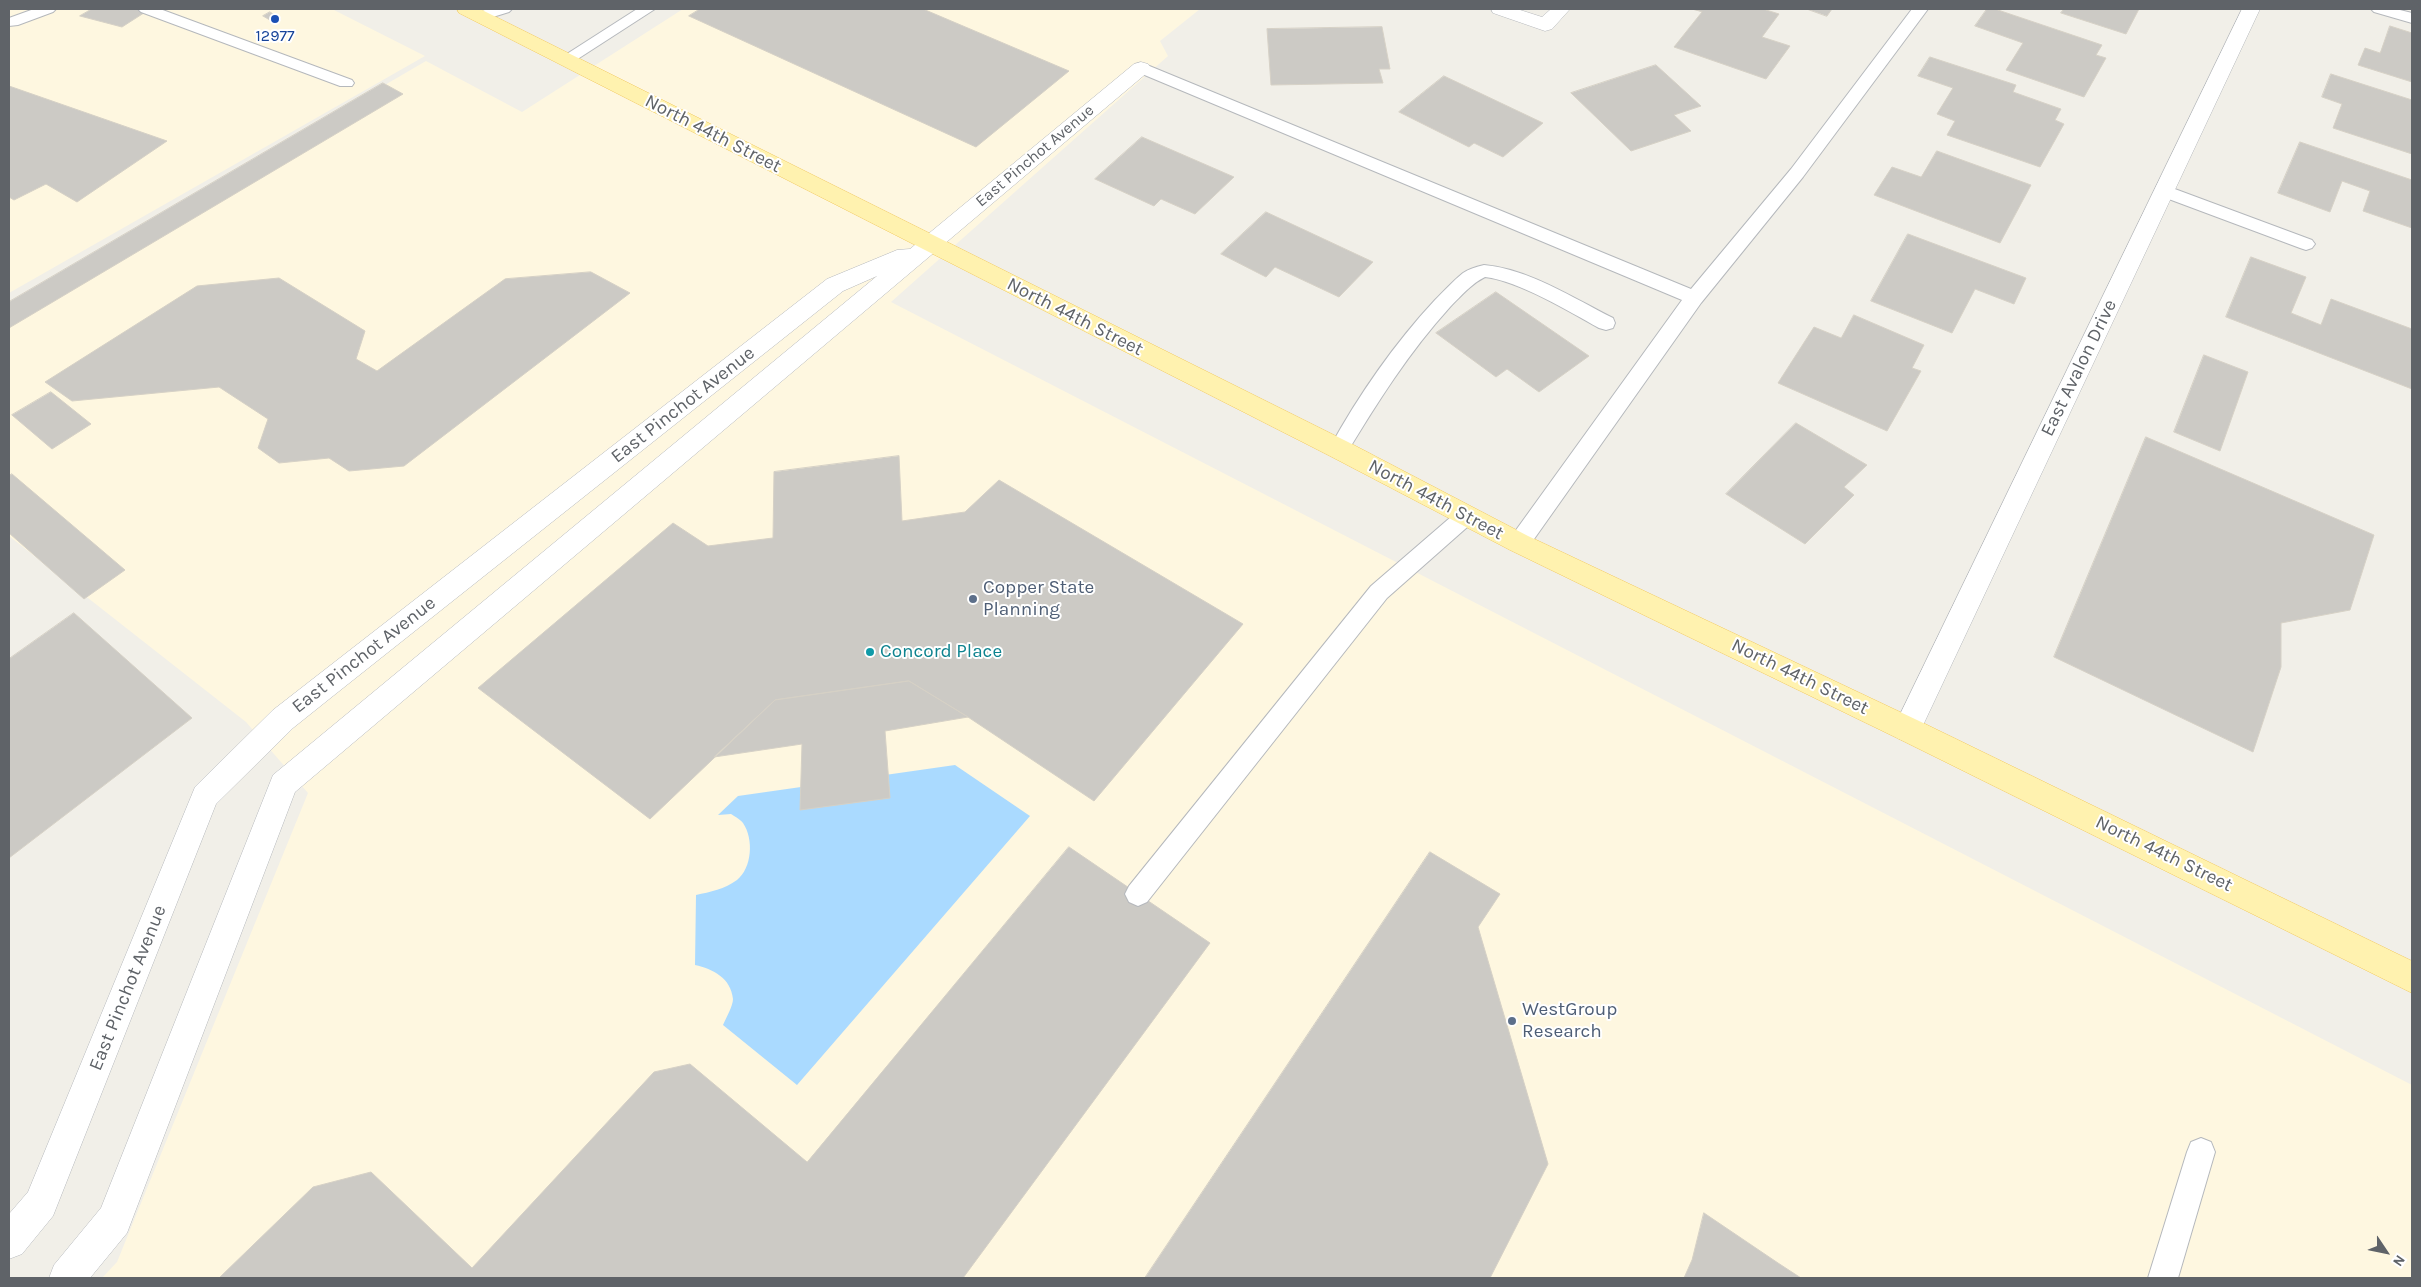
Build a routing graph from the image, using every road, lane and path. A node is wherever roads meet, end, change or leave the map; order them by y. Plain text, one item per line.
1 (48, 9) edge
2 (146, 9) edge
3 (504, 9) edge
4 (647, 9) edge
5 (1500, 9) edge
6 (1561, 9) edge
7 (1920, 9) edge
8 (2251, 9) edge
9 (2379, 9) edge
10 (473, 12) edge
11 (2412, 18) edge
12 (12, 22) dead end
13 (567, 59) junction
14 (1141, 68) joint
15 (346, 83) dead end
16 (2164, 191) junction
17 (930, 244) junction
18 (2306, 244) dead end
19 (1694, 298) junction
20 (1606, 323) dead end
21 (1339, 449) junction
22 (1466, 516) junction
23 (1519, 543) junction
24 (1907, 728) junction
25 (1138, 894) dead end
26 (2412, 977) edge
27 (2201, 1152) dead end
28 (9, 1241) edge
29 (67, 1278) edge
30 (2162, 1278) edge

1 - 12 lane
2 - 15 lane
3 - 10 lane
4 - 13 lane
5 - 6 street
7 - 19 lane
8 - 16 street, East Avalon Drive
9 - 11 lane
10 - 13 main road, North 44th Street
13 - 17 main road, North 44th Street
14 - 17 street, East Pinchot Avenue
14 - 19 lane
16 - 18 lane
16 - 24 street, East Avalon Drive
17 - 21 main road, North 44th Street
17 - 28 street, East Pinchot Avenue
17 - 29 street, East Pinchot Avenue
19 - 23 lane
20 - 21 lane
21 - 22 main road, North 44th Street
22 - 23 main road, North 44th Street
22 - 25 lane
23 - 24 main road, North 44th Street
24 - 26 main road, North 44th Street
27 - 30 lane

